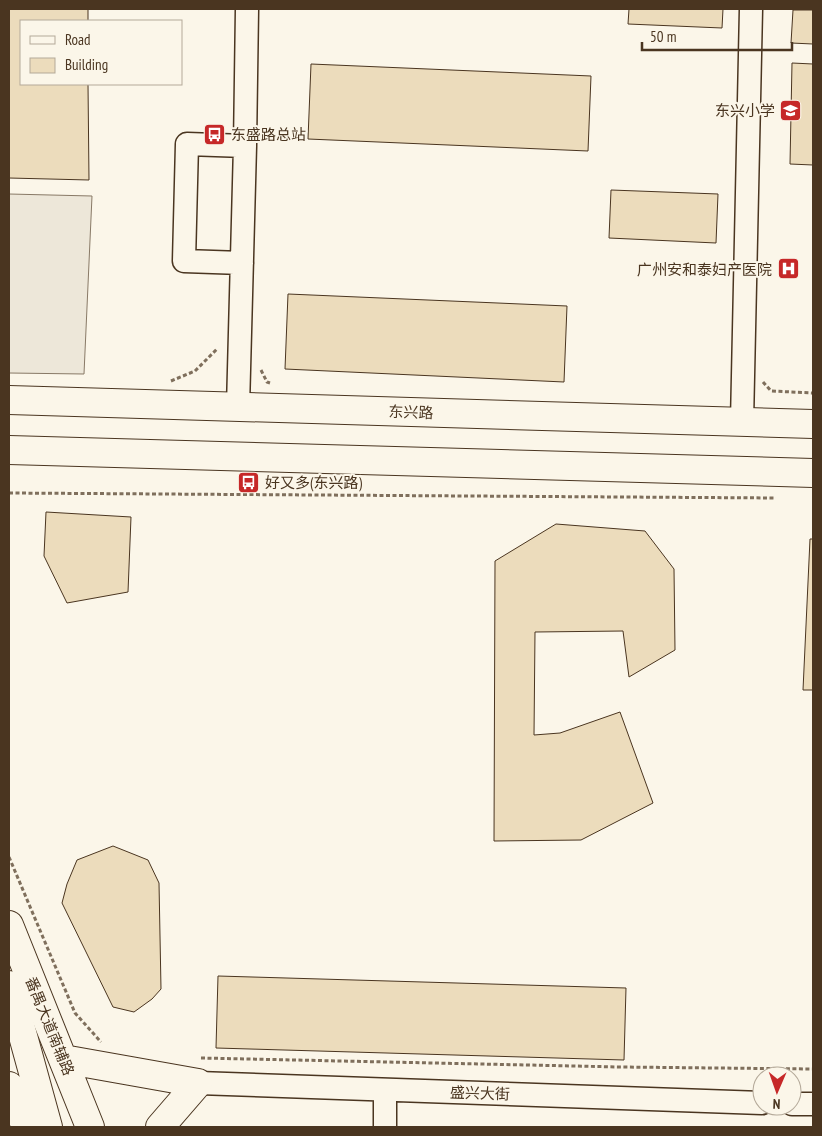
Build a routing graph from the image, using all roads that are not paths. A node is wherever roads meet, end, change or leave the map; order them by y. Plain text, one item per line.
1 (247, 9) edge
2 (751, 9) edge
3 (245, 146) junction
4 (242, 263) junction
5 (9, 400) edge
6 (238, 407) junction
7 (742, 422) junction
8 (813, 424) edge
9 (9, 450) edge
10 (813, 473) edge
11 (9, 926) edge
12 (9, 985) edge
13 (63, 1059) junction
14 (198, 1083) junction
15 (9, 1086) edge
16 (385, 1090) junction
17 (752, 1103) edge
18 (26, 1127) edge
19 (48, 1127) edge
20 (90, 1127) edge
21 (160, 1127) edge
22 (385, 1127) edge

1 - 3 street
2 - 7 street
3 - 4 street
3 - 4 street
4 - 6 street
5 - 6 main road, 东兴路
6 - 7 main road, 东兴路
7 - 8 main road, 东兴路
9 - 10 main road
11 - 13 main road, 番禺大道南辅路
12 - 19 main road
13 - 14 main road
13 - 20 main road, 番禺大道南辅路
14 - 16 street, 盛兴大街
14 - 21 main road
15 - 18 main road
16 - 17 street, 盛兴大街
16 - 22 street

